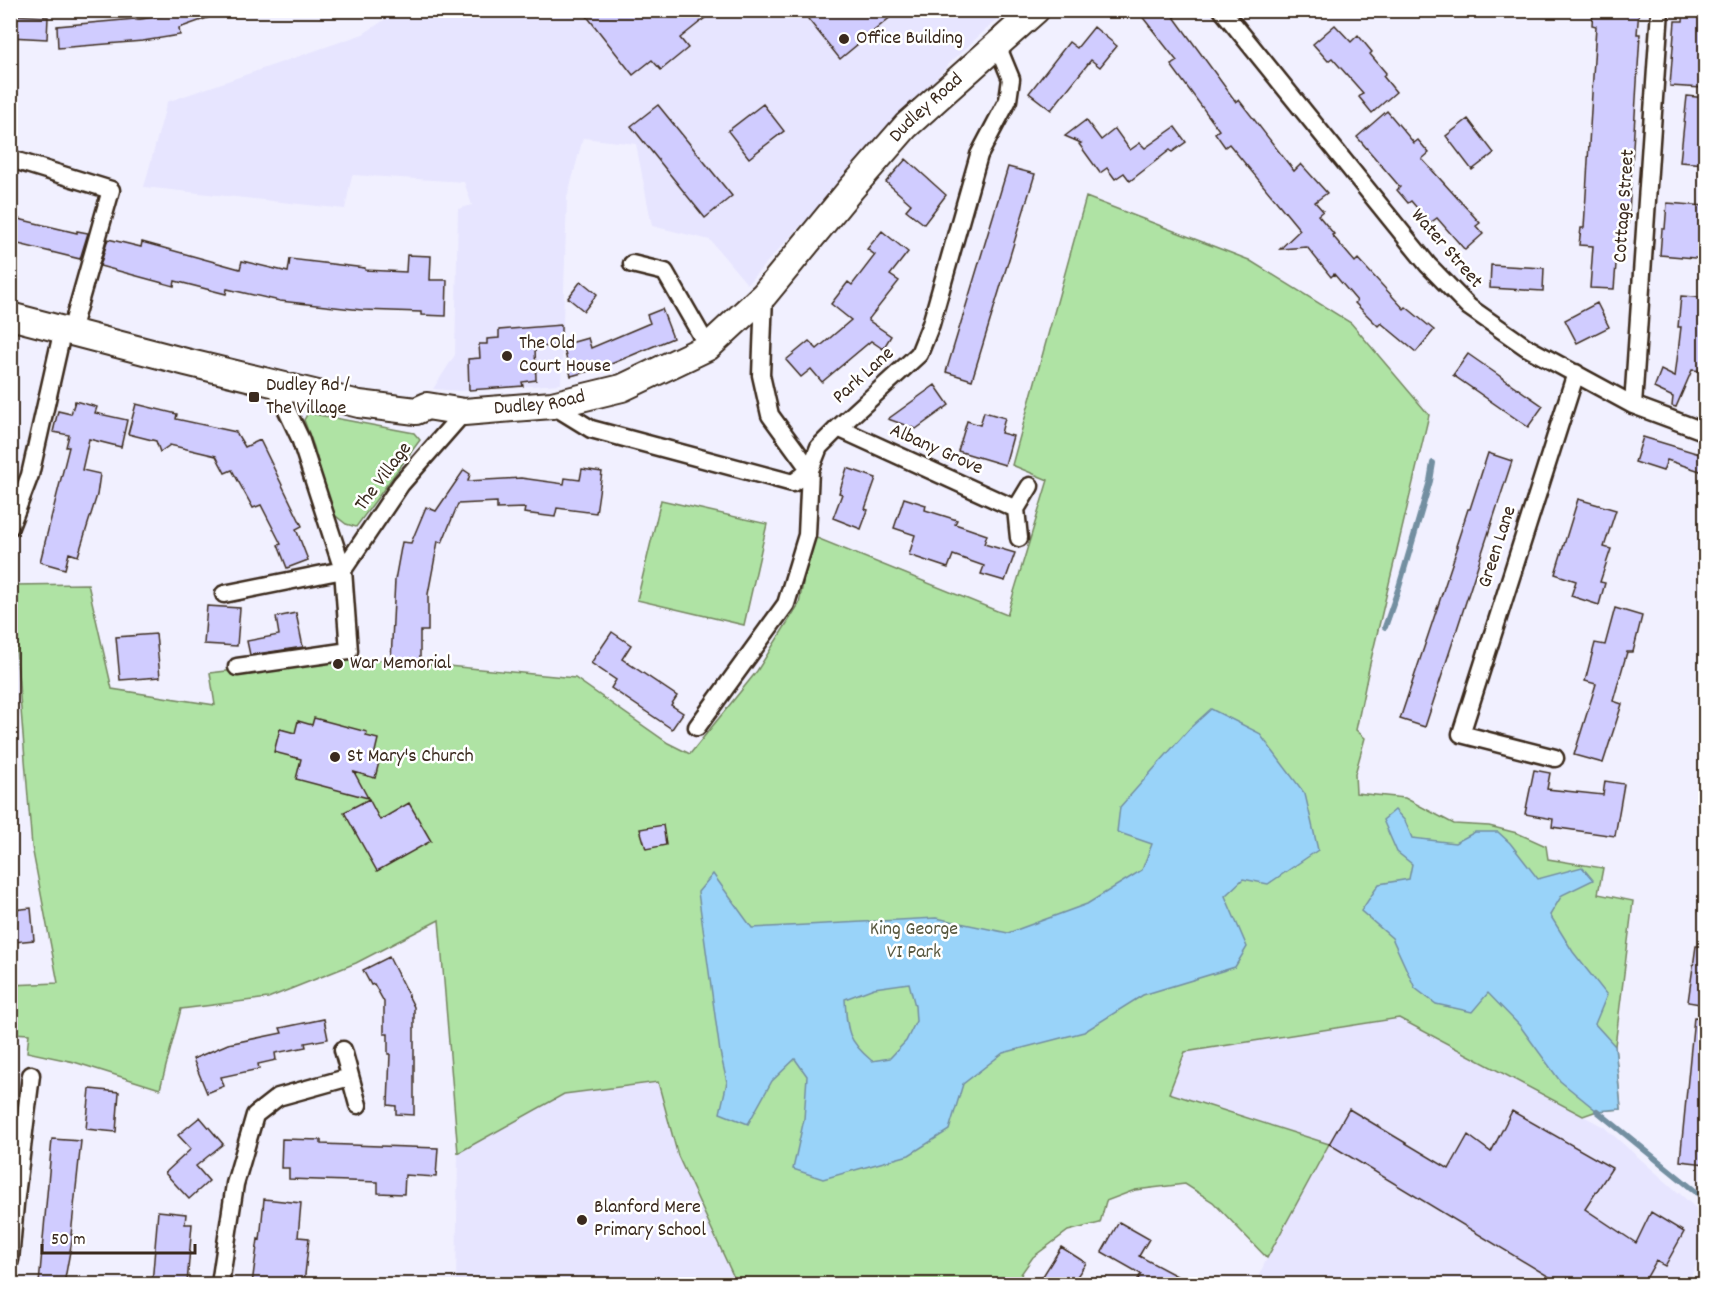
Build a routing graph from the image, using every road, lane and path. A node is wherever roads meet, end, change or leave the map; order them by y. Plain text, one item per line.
1 (1036, 10) edge
2 (1222, 10) edge
3 (1660, 10) edge
4 (997, 45) junction
5 (14, 160) dead end
6 (632, 264) dead end
7 (764, 295) junction
8 (10, 316) edge
9 (67, 330) junction
10 (708, 347) junction
11 (1576, 373) junction
12 (275, 385) junction
13 (552, 405) junction
14 (1633, 405) junction
15 (464, 412) junction
16 (838, 428) junction
17 (1706, 432) edge
18 (810, 470) junction
19 (1030, 486) dead end
20 (1016, 509) junction
21 (10, 528) edge
22 (1019, 538) dead end
23 (343, 570) junction
24 (224, 594) dead end
25 (237, 667) dead end
26 (697, 727) dead end
27 (1555, 758) dead end
28 (343, 1050) dead end
29 (31, 1075) dead end
30 (350, 1077) junction
31 (358, 1105) dead end
32 (13, 1204) edge
33 (10, 1260) edge
34 (220, 1284) edge

1 - 4 main road, Dudley Road
2 - 11 street, Water Street
3 - 14 street, Cottage Street
4 - 7 main road, Dudley Road
4 - 16 street, Park Lane
5 - 9 street
6 - 10 street
7 - 10 main road, Dudley Road
7 - 18 street
8 - 9 main road, Dudley Road
9 - 12 main road, Dudley Road
9 - 21 street
10 - 13 main road, Dudley Road
11 - 14 street, Water Street
11 - 27 street, Green Lane
12 - 15 main road, Dudley Road
12 - 23 street, The Village
13 - 15 main road, Dudley Road
13 - 18 street
14 - 17 street, Water Street
15 - 23 street, The Village
16 - 18 street, Park Lane
16 - 20 street, Albany Grove
18 - 26 street
19 - 20 street
20 - 22 street
23 - 24 street
23 - 25 street, The Village
28 - 30 street
29 - 32 street
30 - 31 street
30 - 34 street
32 - 33 street

